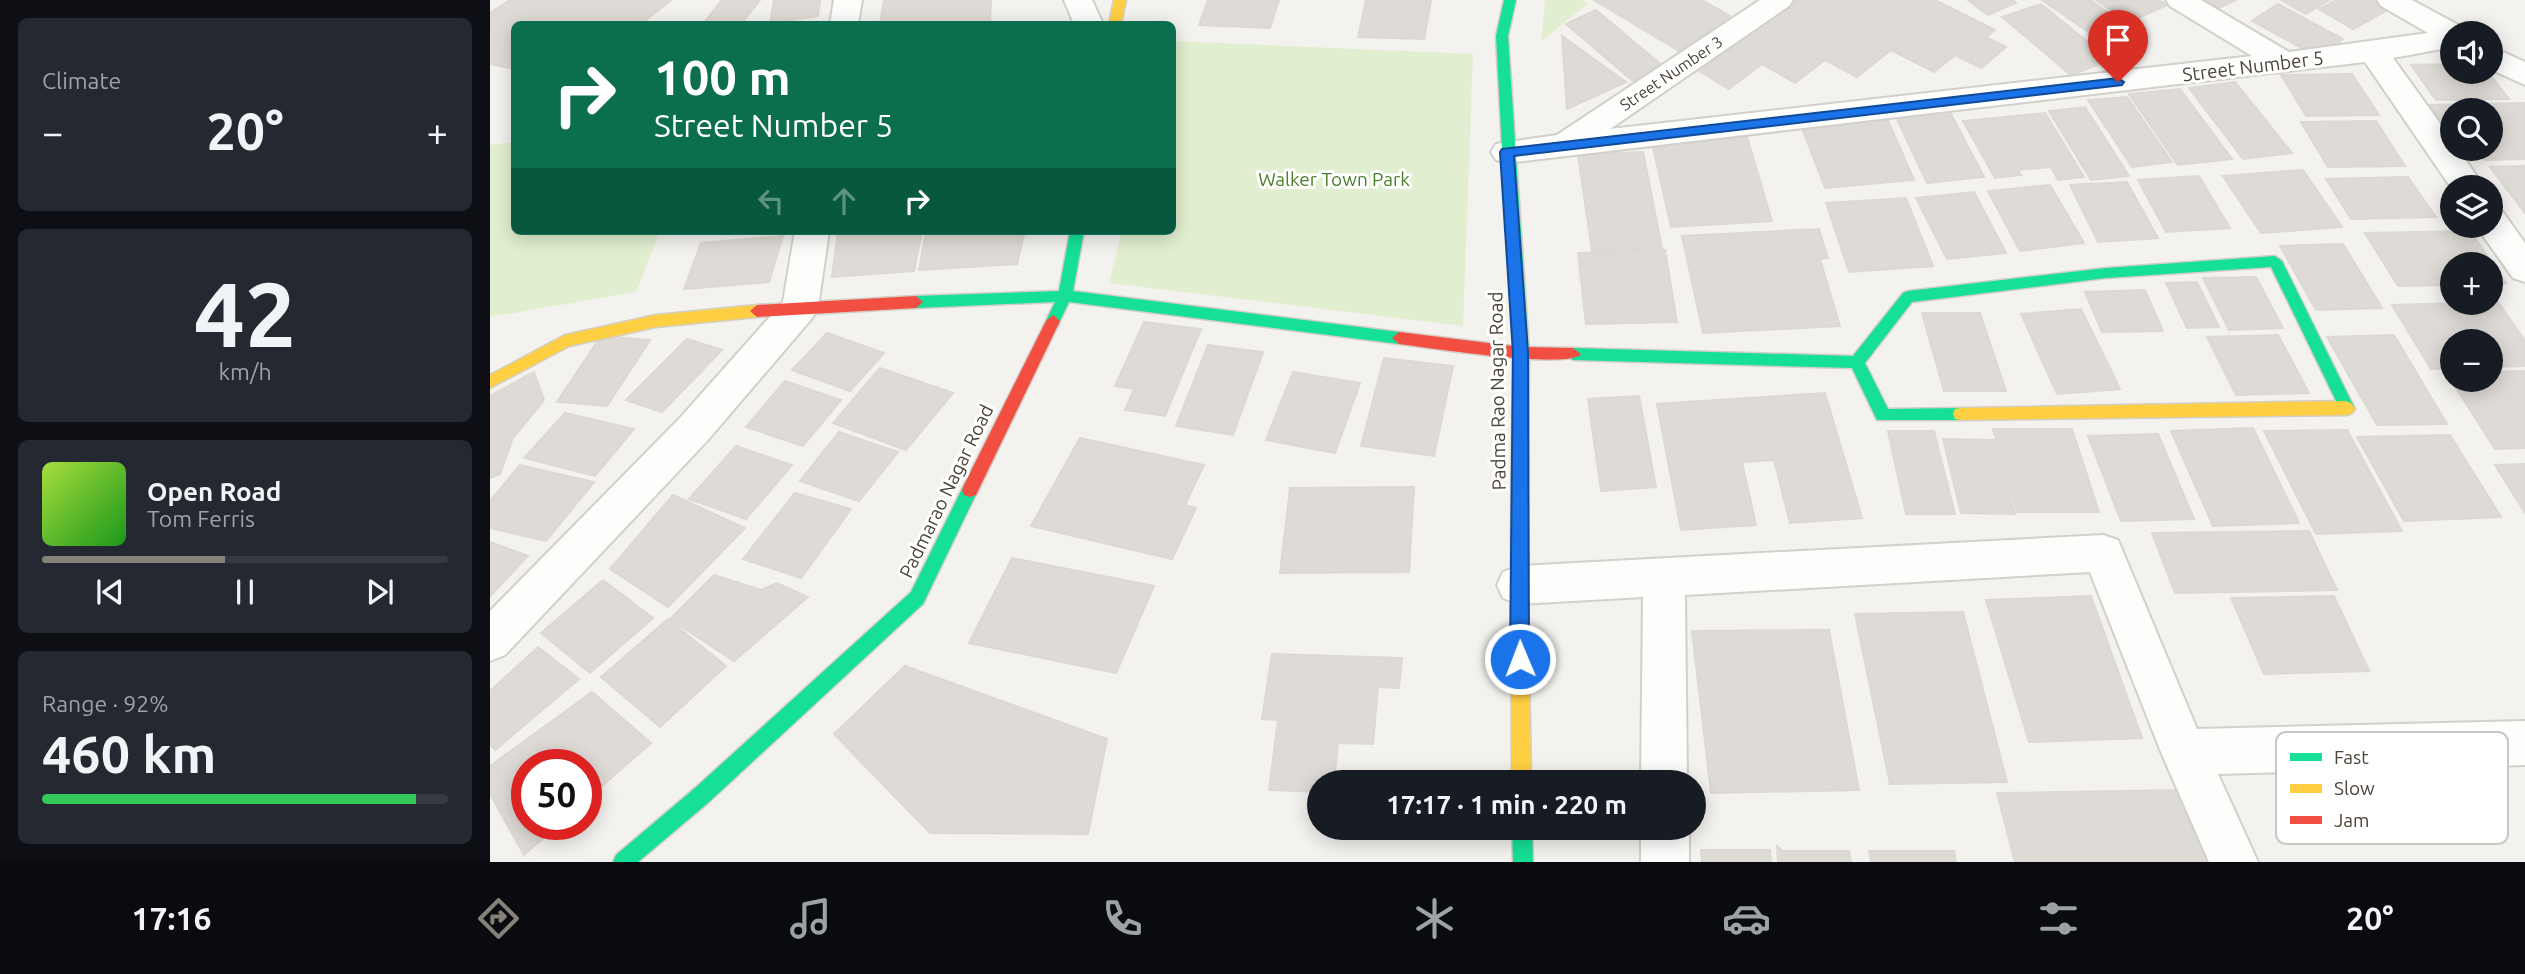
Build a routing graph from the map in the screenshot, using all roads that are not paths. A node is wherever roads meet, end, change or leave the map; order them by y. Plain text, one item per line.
1 (848, 0) edge
2 (1078, 0) edge
3 (1120, 0) edge
4 (1510, 0) edge
5 (1779, 0) edge
6 (2180, 0) edge
7 (2390, 0) edge
8 (844, 21) edge
9 (1087, 21) edge
10 (1116, 21) edge
11 (2440, 29) edge
12 (2440, 38) edge
13 (2373, 52) junction
14 (2285, 62) junction
15 (2503, 63) edge
16 (2525, 75) edge
17 (1562, 146) junction
18 (1507, 152) junction
19 (2460, 175) edge
20 (811, 235) edge
21 (1076, 235) edge
22 (2503, 238) edge
23 (2525, 269) edge
24 (1065, 296) junction
25 (800, 307) junction
26 (1521, 353) junction
27 (1857, 362) junction
28 (490, 382) edge
29 (1664, 577) junction
30 (1518, 584) junction
31 (490, 641) edge
32 (2276, 750) edge
33 (2184, 752) junction
34 (1522, 770) edge
35 (1664, 770) edge
36 (1522, 840) edge
37 (1665, 840) edge
38 (623, 862) edge
39 (1523, 862) edge
40 (1665, 862) edge
41 (2234, 862) edge

1 - 8 street
2 - 9 street
3 - 10 street
4 - 18 street, Padma Rao Nagar Road
5 - 17 street, Street Number 3
6 - 14 street
7 - 11 street
12 - 13 street, Street Number 5
13 - 14 street, Street Number 5
13 - 19 street
14 - 17 street, Street Number 5
15 - 16 street
17 - 18 street, Street Number 5
18 - 26 street, Padma Rao Nagar Road
20 - 25 street
21 - 24 street, Padmarao Nagar Road
22 - 23 street
24 - 25 street
24 - 26 street
24 - 38 street, Padmarao Nagar Road
25 - 28 street
25 - 31 street
26 - 27 street
26 - 30 street, Padma Rao Nagar Road
27 - 27 street
29 - 30 street
29 - 33 street
29 - 35 street
30 - 34 street, Padma Rao Nagar Road
32 - 33 street
33 - 41 street
36 - 39 street
37 - 40 street

